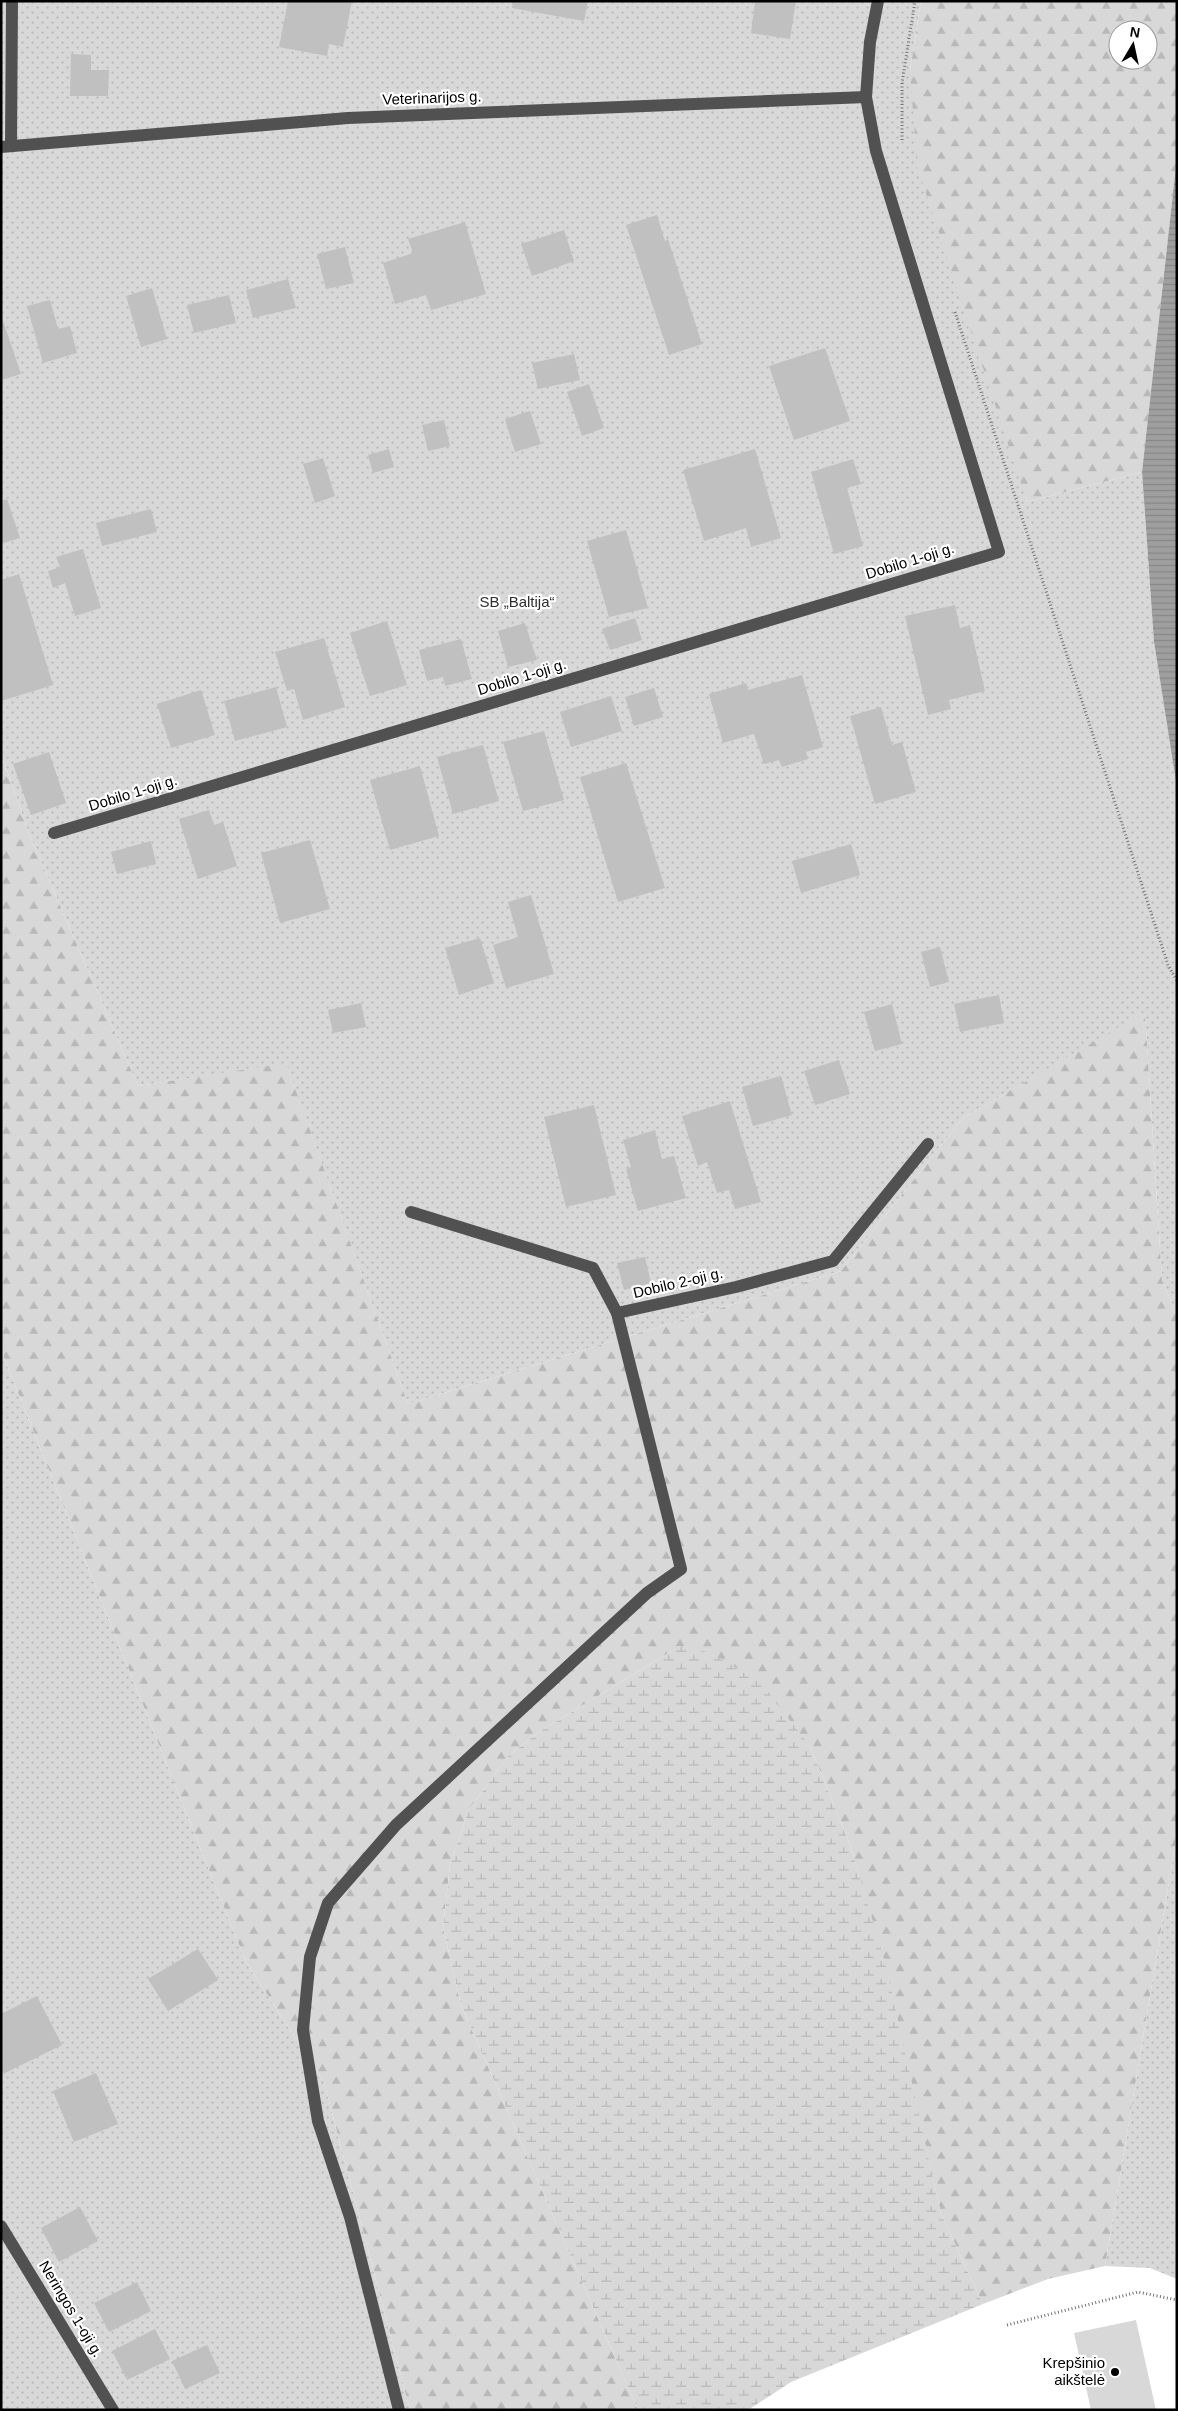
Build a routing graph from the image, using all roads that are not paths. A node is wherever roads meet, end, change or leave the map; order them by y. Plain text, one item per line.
1 (12, 1) edge
2 (878, 1) edge
3 (866, 97) junction
4 (6, 146) edge
5 (54, 834) dead end
6 (928, 1144) dead end
7 (411, 1212) dead end
8 (617, 1313) junction
9 (1, 2226) edge
10 (113, 2410) edge
11 (398, 2410) edge

1 - 4 street
2 - 3 street
3 - 4 street, Veterinarijos g.
3 - 5 street, Dobilo 1-oji g.
6 - 8 street, Dobilo 2-oji g.
7 - 8 street, Dobilo 2-oji g.
8 - 11 street
9 - 10 street, Neringos 1-oji g.

